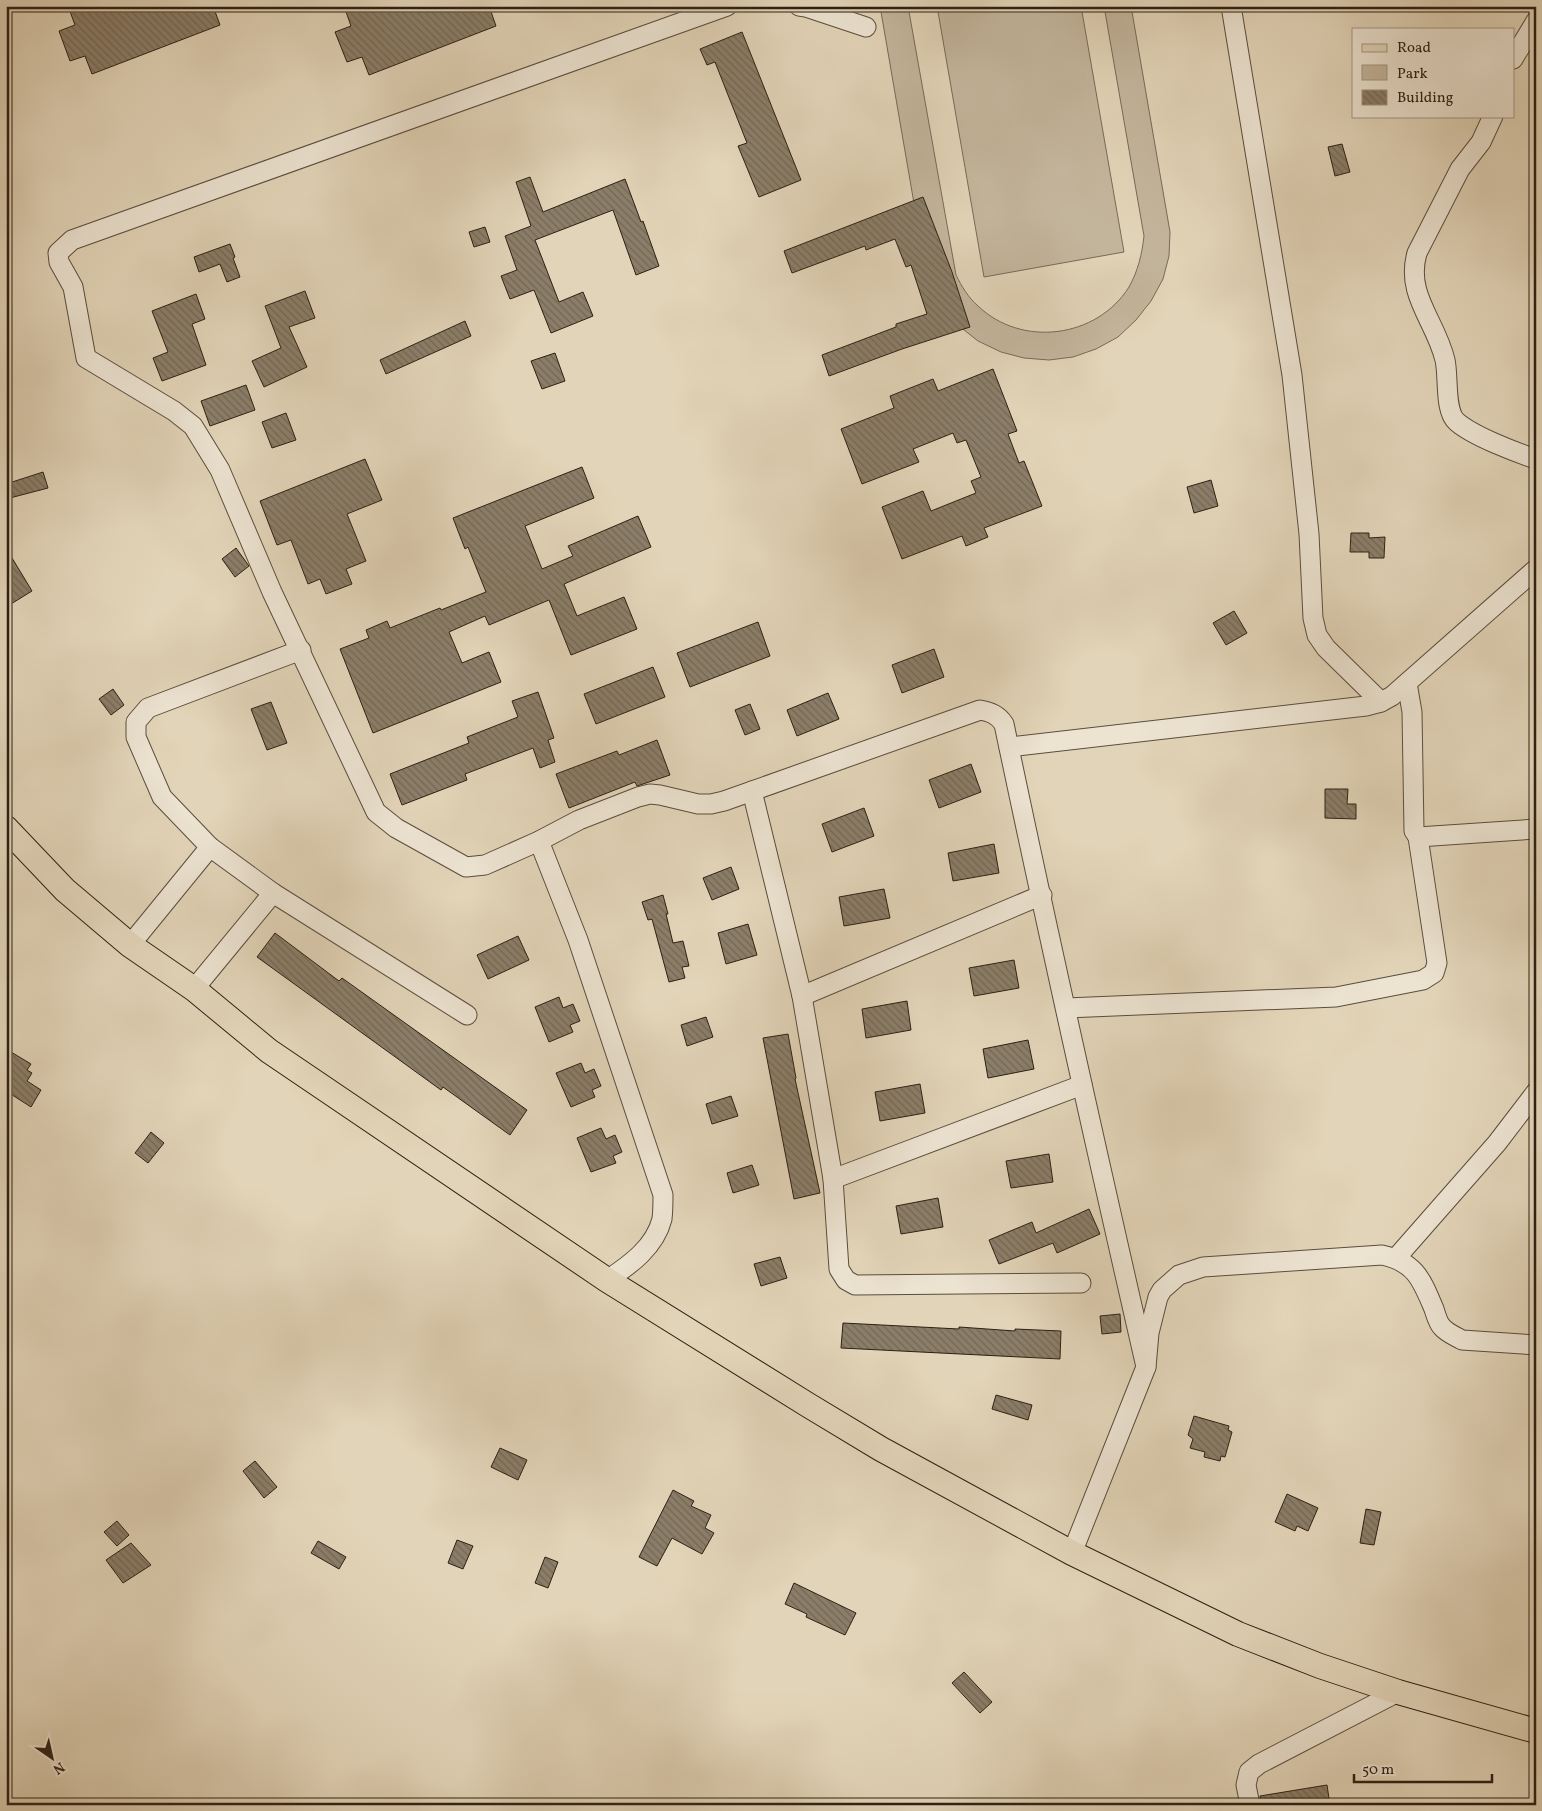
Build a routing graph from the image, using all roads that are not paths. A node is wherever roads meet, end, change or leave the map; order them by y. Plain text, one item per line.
1 (728, 6) edge
2 (799, 6) edge
3 (1231, 6) edge
4 (1536, 21) edge
5 (866, 27) dead end
6 (1514, 57) edge
7 (1492, 118) edge
8 (1536, 459) edge
9 (1536, 569) edge
10 (301, 650) junction
11 (1407, 683) junction
12 (1381, 702) junction
13 (1009, 747) junction
14 (752, 791) junction
15 (6, 828) edge
16 (1536, 829) edge
17 (1418, 837) junction
18 (539, 841) junction
19 (210, 847) junction
20 (273, 894) junction
21 (1042, 895) junction
22 (130, 944) junction
23 (194, 989) junction
24 (802, 996) junction
25 (1066, 1008) junction
26 (467, 1015) dead end
27 (1082, 1085) junction
28 (1536, 1092) edge
29 (833, 1179) junction
30 (1396, 1258) junction
31 (608, 1280) junction
32 (1081, 1284) dead end
33 (1536, 1345) edge
34 (1146, 1367) junction
35 (1072, 1553) junction
36 (1398, 1692) junction
37 (1536, 1731) edge
38 (1250, 1805) edge

1 - 10 street
2 - 5 street
3 - 12 street
4 - 6 street
7 - 8 street
9 - 11 street
10 - 18 street
10 - 19 street
11 - 12 street
11 - 17 street
12 - 13 street
13 - 14 street
13 - 21 street
14 - 18 street
14 - 24 street
15 - 22 main road
16 - 17 street
17 - 25 street
18 - 31 street
19 - 20 street
19 - 22 street
20 - 23 street
20 - 26 street
21 - 24 street
21 - 25 street
22 - 23 main road
23 - 31 main road
24 - 29 street
25 - 27 street
27 - 29 street
27 - 34 street
28 - 30 street
29 - 32 street
30 - 33 street
30 - 34 street
31 - 35 main road
34 - 35 street
35 - 36 main road
36 - 37 main road
36 - 38 street

